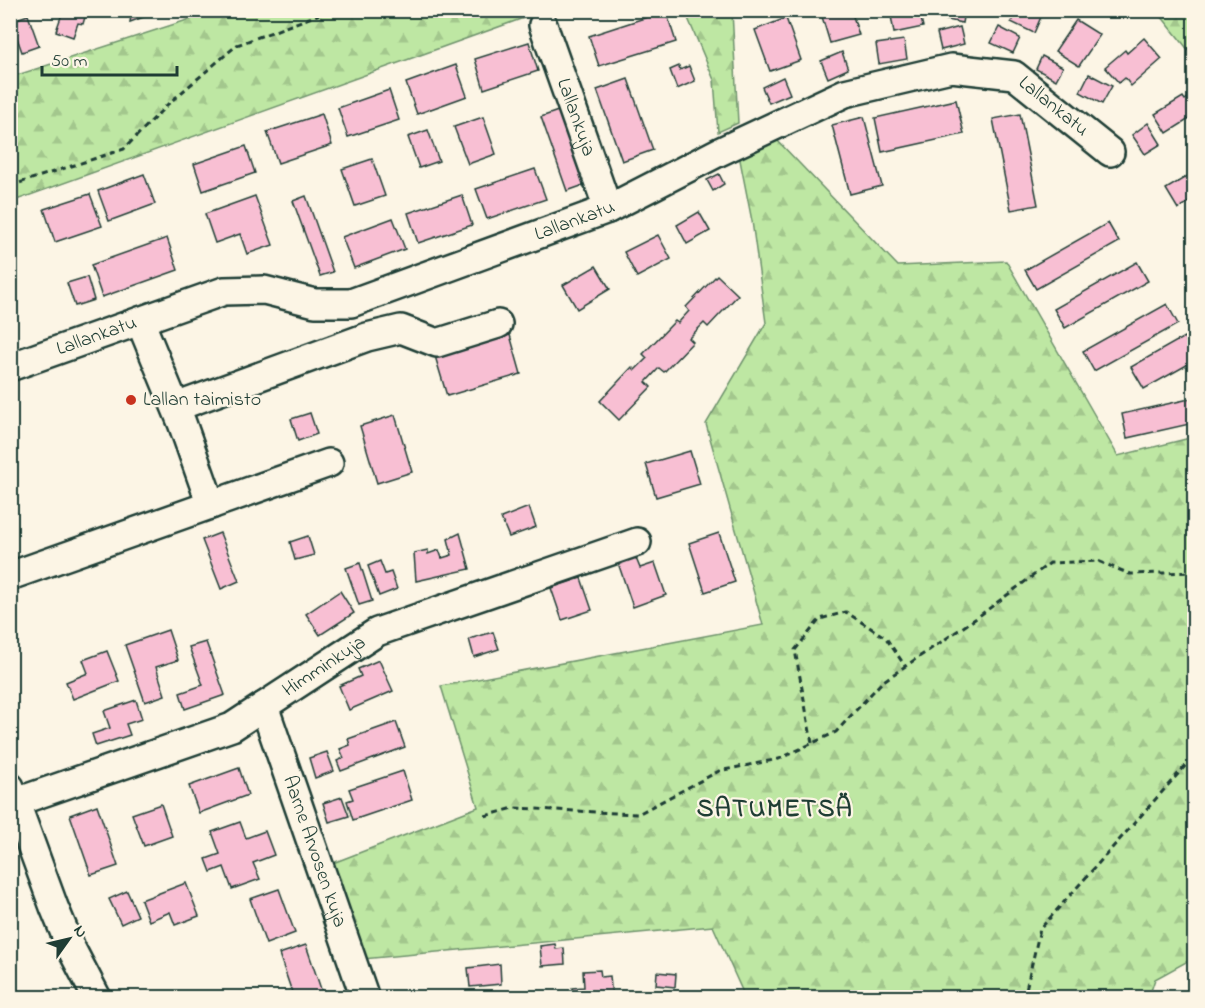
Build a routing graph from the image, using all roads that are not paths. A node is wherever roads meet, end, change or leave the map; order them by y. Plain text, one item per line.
1 (543, 25) dead end
2 (1110, 152) dead end
3 (608, 209) junction
4 (140, 321) junction
5 (498, 324) dead end
6 (10, 367) edge
7 (176, 407) junction
8 (329, 463) dead end
9 (211, 505) junction
10 (637, 542) dead end
11 (10, 576) edge
12 (264, 706) junction
13 (13, 794) edge
14 (97, 998) edge
15 (365, 998) edge

1 - 3 street, Lallankuja
2 - 3 street, Lallankatu
3 - 4 street, Lallankatu
4 - 6 street, Lallankatu
4 - 7 street
5 - 7 street
7 - 9 street
8 - 9 street
9 - 11 street
10 - 12 street, Himminkuja
12 - 13 street, Himminkuja
12 - 15 street, Aarne Arvosen kuja
13 - 14 street

